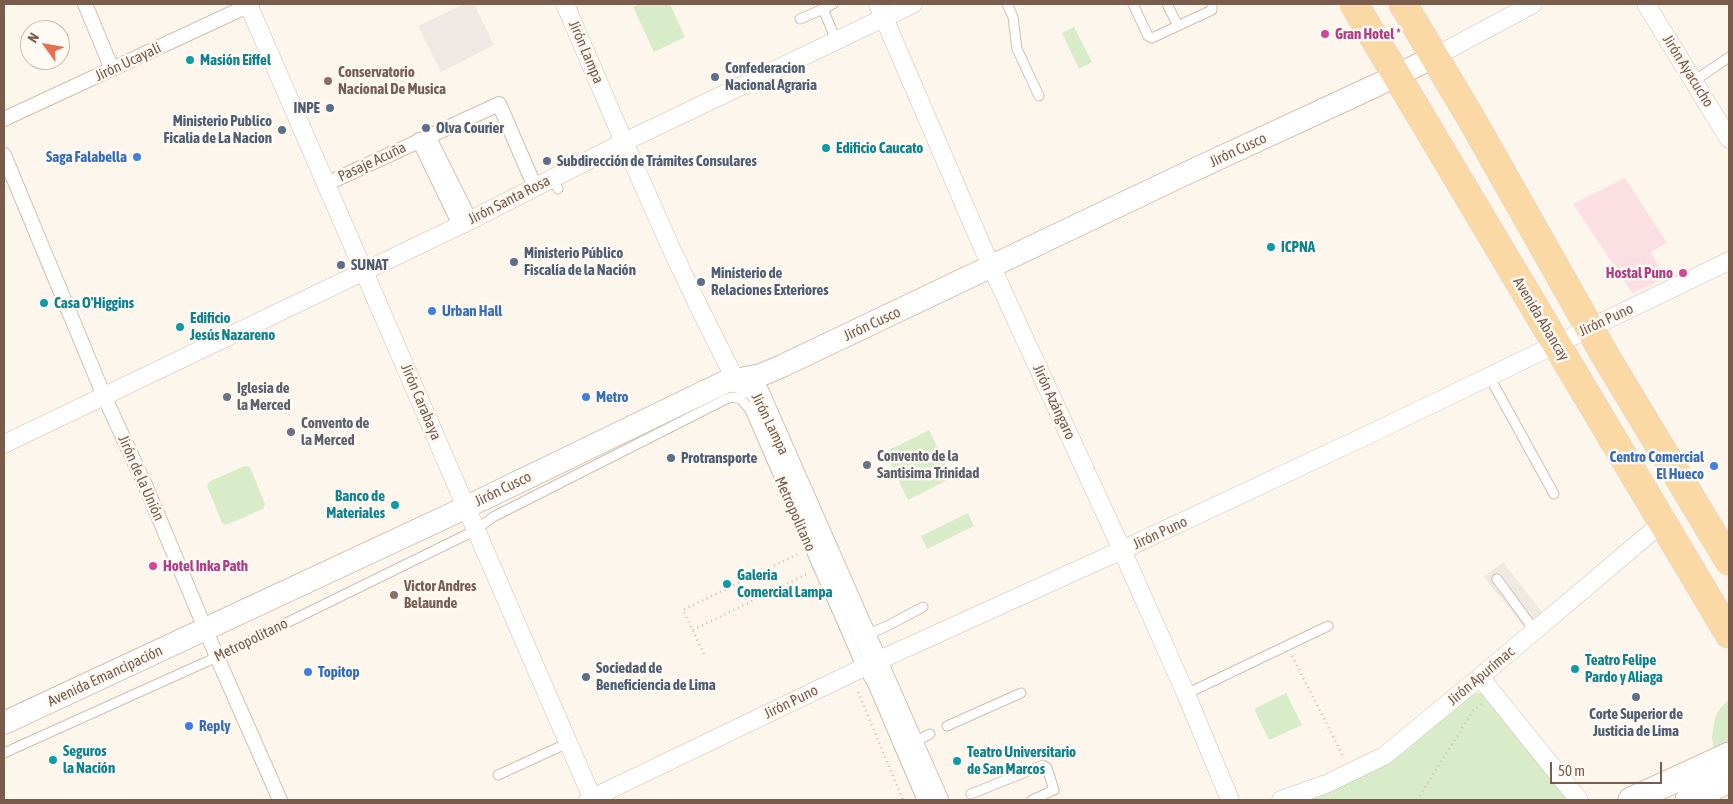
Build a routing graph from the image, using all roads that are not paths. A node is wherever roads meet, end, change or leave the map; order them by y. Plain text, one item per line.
1 (84, 4) edge
2 (250, 4) edge
3 (565, 4) edge
4 (833, 4) edge
5 (913, 4) edge
6 (1007, 4) edge
7 (1133, 4) edge
8 (1167, 4) edge
9 (1212, 4) edge
10 (1354, 4) edge
11 (1403, 4) edge
12 (1533, 4) edge
13 (1646, 4) edge
14 (823, 9) junction
15 (880, 10) edge
16 (800, 19) dead end
17 (1178, 26) junction
18 (836, 40) junction
19 (1434, 56) junction
20 (1729, 58) edge
21 (112, 69) junction
22 (1397, 76) junction
23 (1694, 82) junction
24 (1039, 96) dead end
25 (4, 120) edge
26 (424, 138) junction
27 (1729, 139) edge
28 (624, 142) junction
29 (4, 155) edge
30 (433, 158) dead end
31 (326, 184) junction
32 (534, 187) junction
33 (465, 223) junction
34 (1729, 261) edge
35 (992, 267) junction
36 (364, 272) junction
37 (1590, 328) junction
38 (1556, 343) junction
39 (1489, 376) junction
40 (736, 381) junction
41 (104, 396) junction
42 (4, 444) edge
43 (1554, 494) dead end
44 (493, 517) junction
45 (471, 518) junction
46 (1662, 523) junction
47 (448, 526) dead end
48 (1122, 550) junction
49 (1729, 561) edge
50 (1497, 579) dead end
51 (923, 607) dead end
52 (1328, 626) dead end
53 (1535, 631) junction
54 (1729, 634) edge
55 (209, 636) junction
56 (864, 636) junction
57 (216, 656) junction
58 (869, 664) junction
59 (1480, 677) junction
60 (1021, 692) dead end
61 (1186, 694) junction
62 (40, 717) dead end
63 (4, 723) edge
64 (947, 726) dead end
65 (4, 733) edge
66 (568, 743) junction
67 (4, 753) edge
68 (1716, 761) edge
69 (498, 775) dead end
70 (1729, 780) edge
71 (971, 794) dead end
72 (280, 800) edge
73 (591, 800) edge
74 (922, 800) edge
75 (937, 800) edge
76 (1032, 800) edge
77 (1230, 800) edge
78 (1281, 800) edge
79 (1579, 800) edge
80 (1631, 800) edge
81 (1688, 800) edge

1 - 21 street
2 - 21 street, Jirón Ucayali
2 - 31 street, Jirón Carabaya
3 - 28 street, Jirón Lampa
4 - 14 lane
5 - 15 street, Jirón Santa Rosa
6 - 24 lane
7 - 17 lane
8 - 17 lane
9 - 17 lane
10 - 22 main road, Avenida Abancay
11 - 19 main road
12 - 19 street, Jirón Cusco
13 - 23 street, Jirón Ayacucho
14 - 16 lane
14 - 18 lane
15 - 18 street, Jirón Santa Rosa
15 - 35 street, Jirón Azángaro
18 - 28 street, Jirón Santa Rosa
19 - 22 street, Jirón Cusco
19 - 37 main road
20 - 23 lane
21 - 25 street, Jirón Ucayali
22 - 35 street, Jirón Cusco
22 - 38 main road, Avenida Abancay
23 - 27 street, Jirón Ayacucho
26 - 31 street, Pasaje Acuña
26 - 32 street, Pasaje Acuña
26 - 33 street
28 - 32 street, Jirón Santa Rosa
28 - 40 street, Jirón Lampa
29 - 41 street, Jirón de la Unión
30 - 33 lane
31 - 36 street, Jirón Carabaya
32 - 33 street, Jirón Santa Rosa
33 - 36 street, Jirón Santa Rosa
34 - 37 street, Jirón Puno
35 - 40 street, Jirón Cusco
35 - 48 street, Jirón Azángaro
36 - 41 street, Jirón Santa Rosa
36 - 45 street, Jirón Carabaya
37 - 38 street, Jirón Puno
37 - 49 main road
38 - 39 street, Jirón Puno
38 - 46 main road, Avenida Abancay
39 - 43 lane
39 - 48 street, Jirón Puno
40 - 45 street, Jirón Cusco
40 - 56 street, Jirón Lampa
41 - 42 street, Jirón Santa Rosa
41 - 55 street, Jirón de la Unión
44 - 45 lane, Metropolitano
44 - 45 lane, Metropolitano
44 - 58 lane, Metropolitano
45 - 47 lane, Metropolitano
45 - 55 street, Jirón Cusco
45 - 57 lane, Metropolitano
45 - 66 street, Jirón Carabaya
46 - 53 street, Jirón Apurímac
46 - 54 main road, Avenida Abancay
48 - 58 street, Jirón Puno
48 - 61 street, Jirón Azángaro
50 - 53 lane
51 - 56 lane
52 - 61 lane
53 - 59 street, Jirón Apurímac
55 - 57 street, Jirón de la Unión
55 - 63 street, Avenida Emancipación
56 - 58 street, Jirón Lampa
57 - 67 lane, Metropolitano
57 - 72 street, Jirón de la Unión
58 - 73 street, Jirón Puno
58 - 74 lane, Metropolitano
58 - 75 street, Jirón Lampa
59 - 78 street, Jirón Apurímac
59 - 79 street
60 - 64 lane
61 - 77 street, Jirón Azángaro
62 - 65 lane
66 - 69 lane
66 - 73 street, Jirón Carabaya
68 - 80 main road
70 - 81 main road
71 - 76 lane

